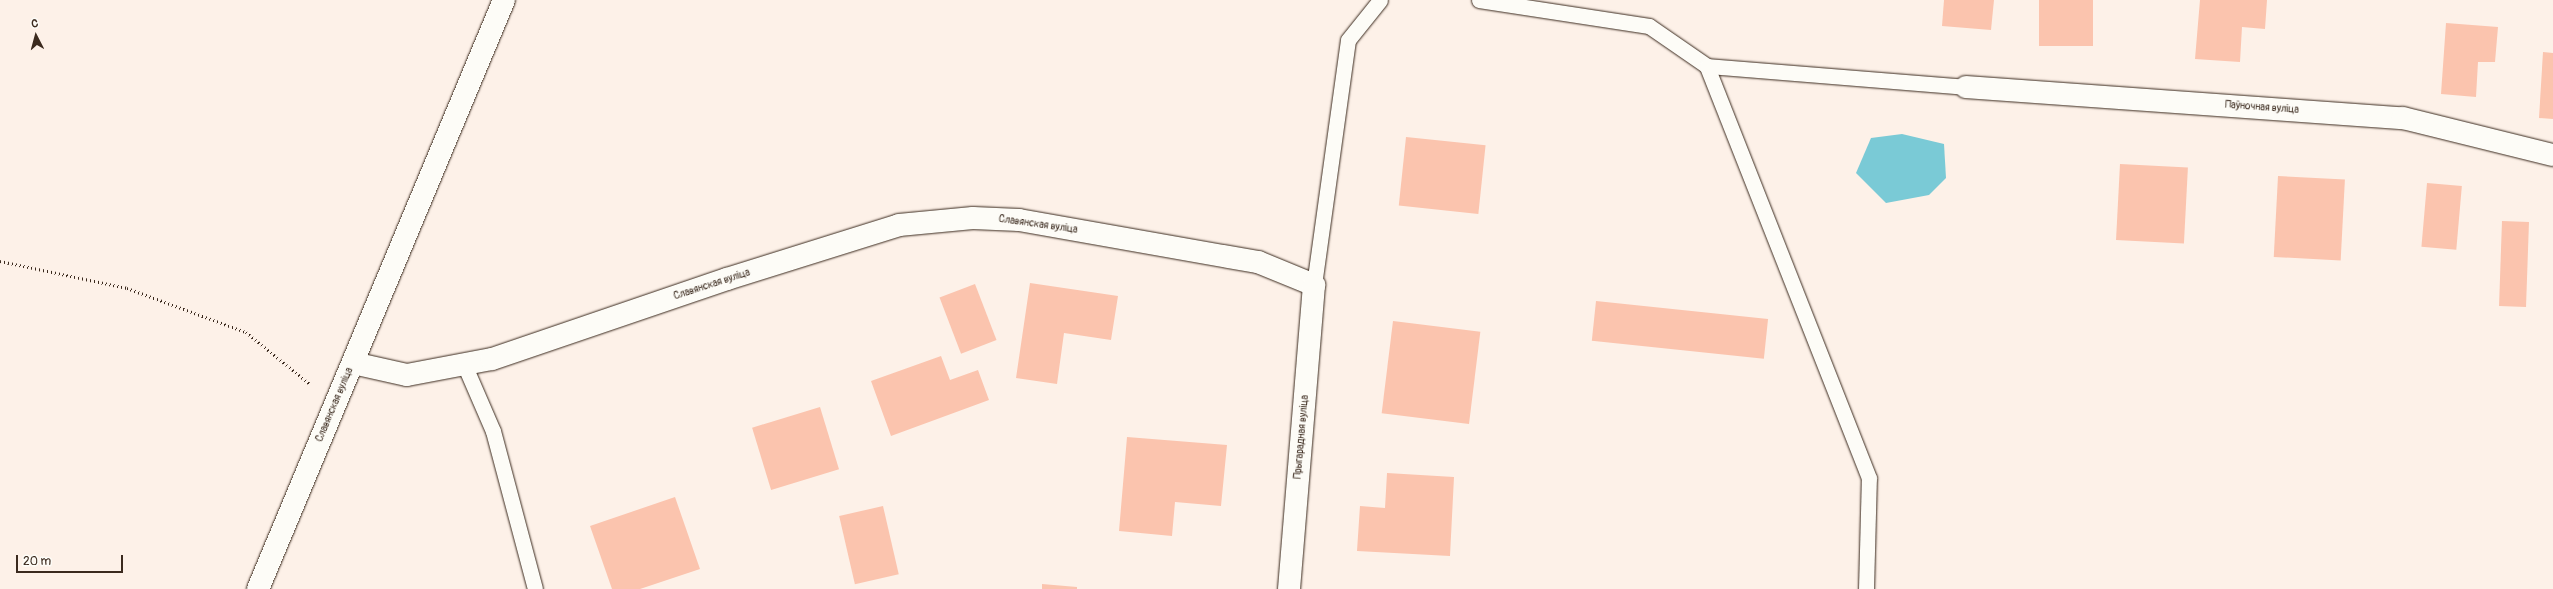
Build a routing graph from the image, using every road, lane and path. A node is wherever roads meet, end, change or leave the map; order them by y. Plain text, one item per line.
1 (504, 0) edge
2 (1380, 0) edge
3 (1479, 0) edge
4 (1707, 66) junction
5 (1966, 87) joint
6 (2553, 155) edge
7 (0, 261) edge
8 (1314, 285) junction
9 (353, 363) junction
10 (464, 364) junction
11 (335, 404) junction
12 (258, 589) edge
13 (535, 589) edge
14 (1289, 589) edge
15 (1866, 589) edge

1 - 9 street
2 - 8 lane
3 - 4 lane
4 - 5 lane
4 - 15 lane
5 - 6 street, Паўночная вуліца
7 - 11 path
8 - 10 street, Славянская вуліца
8 - 14 street, Прыгарадная вуліца
9 - 10 street, Славянская вуліца
9 - 11 street, Славянская вуліца
10 - 13 lane
11 - 12 street, Славянская вуліца

